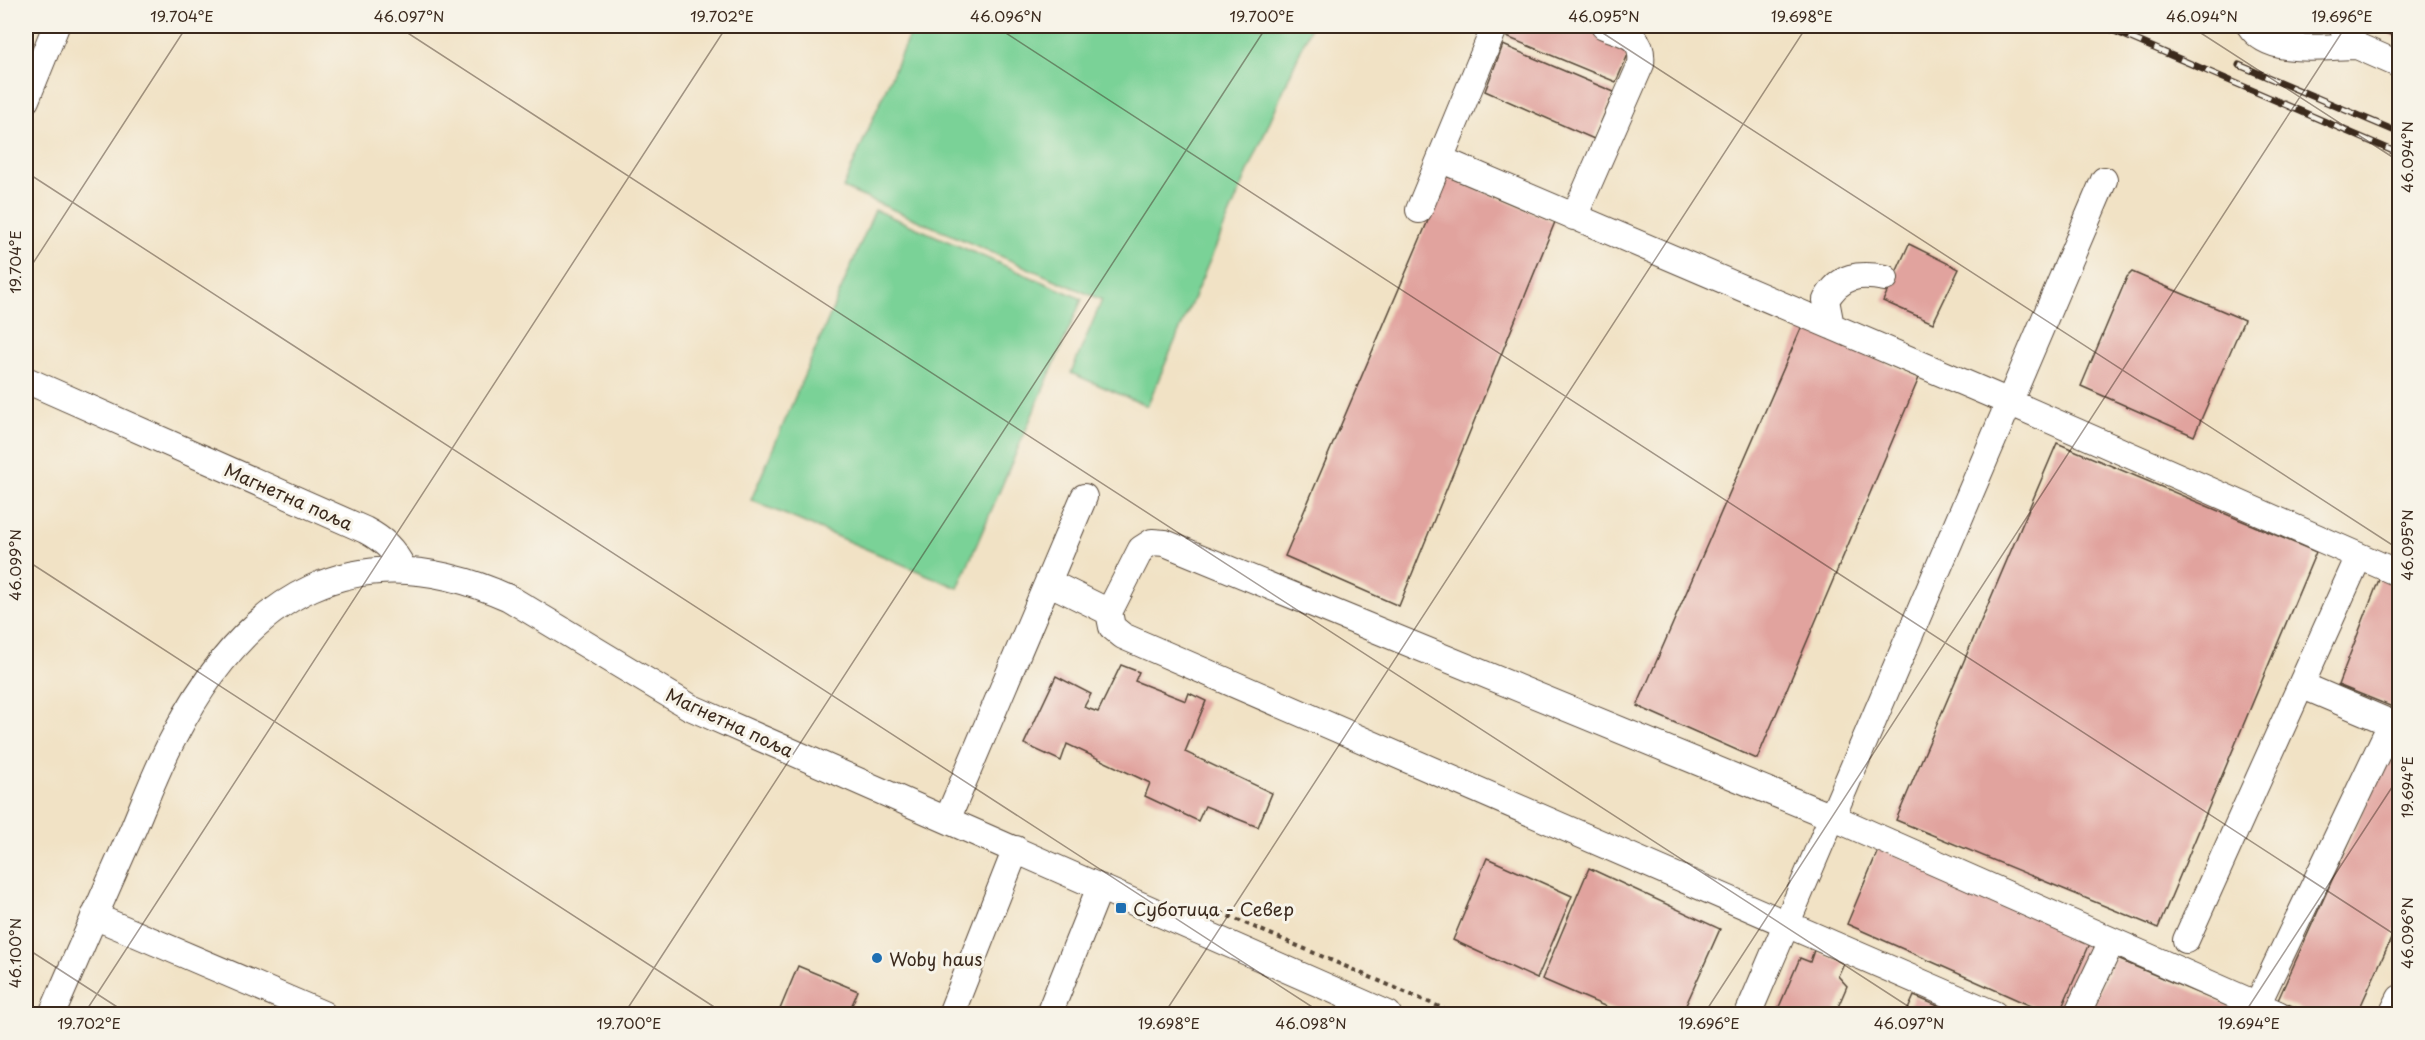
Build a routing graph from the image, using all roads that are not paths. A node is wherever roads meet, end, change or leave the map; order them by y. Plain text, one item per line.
1 (56, 26) edge
2 (1495, 26) edge
3 (1605, 26) edge
4 (2250, 26) edge
5 (2342, 26) edge
6 (2357, 46) junction
7 (2400, 64) edge
8 (26, 100) edge
9 (1440, 159) junction
10 (2104, 180) dead end
11 (1419, 210) dead end
12 (1574, 217) junction
13 (1885, 278) dead end
14 (1831, 326) junction
15 (26, 380) edge
16 (2009, 402) junction
17 (1084, 497) dead end
18 (2359, 556) junction
19 (403, 568) junction
20 (2400, 574) edge
21 (1048, 582) junction
22 (1110, 612) junction
23 (2301, 685) junction
24 (2396, 725) edge
25 (1832, 817) junction
26 (947, 819) junction
27 (1016, 849) junction
28 (1100, 887) junction
29 (94, 916) junction
30 (1786, 924) junction
31 (2186, 940) dead end
32 (2112, 941) junction
33 (2400, 998) edge
34 (2267, 1010) edge
35 (52, 1014) edge
36 (323, 1014) edge
37 (951, 1014) edge
38 (1048, 1014) edge
39 (1388, 1014) edge
40 (1748, 1014) edge
41 (1994, 1014) edge
42 (2077, 1014) edge
43 (2392, 1014) edge

1 - 8 street
2 - 9 street
3 - 12 street
4 - 6 street
5 - 6 street
6 - 7 street
9 - 11 street
9 - 12 street
10 - 16 street
12 - 14 street
13 - 14 street
14 - 16 street
15 - 19 street, Магнетна поља
16 - 18 street
16 - 25 street
17 - 21 street
18 - 20 street
18 - 23 street
19 - 26 street, Магнетна поља
19 - 29 street
21 - 22 street
21 - 26 street
22 - 25 street
22 - 30 street
23 - 24 street
23 - 31 street
24 - 34 street
25 - 30 street
25 - 32 street
26 - 27 street, Магнетна поља
27 - 28 street, Магнетна поља
27 - 37 street
28 - 38 street
28 - 39 street, Магнетна поља
29 - 35 street
29 - 36 street
30 - 40 street
30 - 41 street
32 - 34 street
32 - 42 street
33 - 43 street

